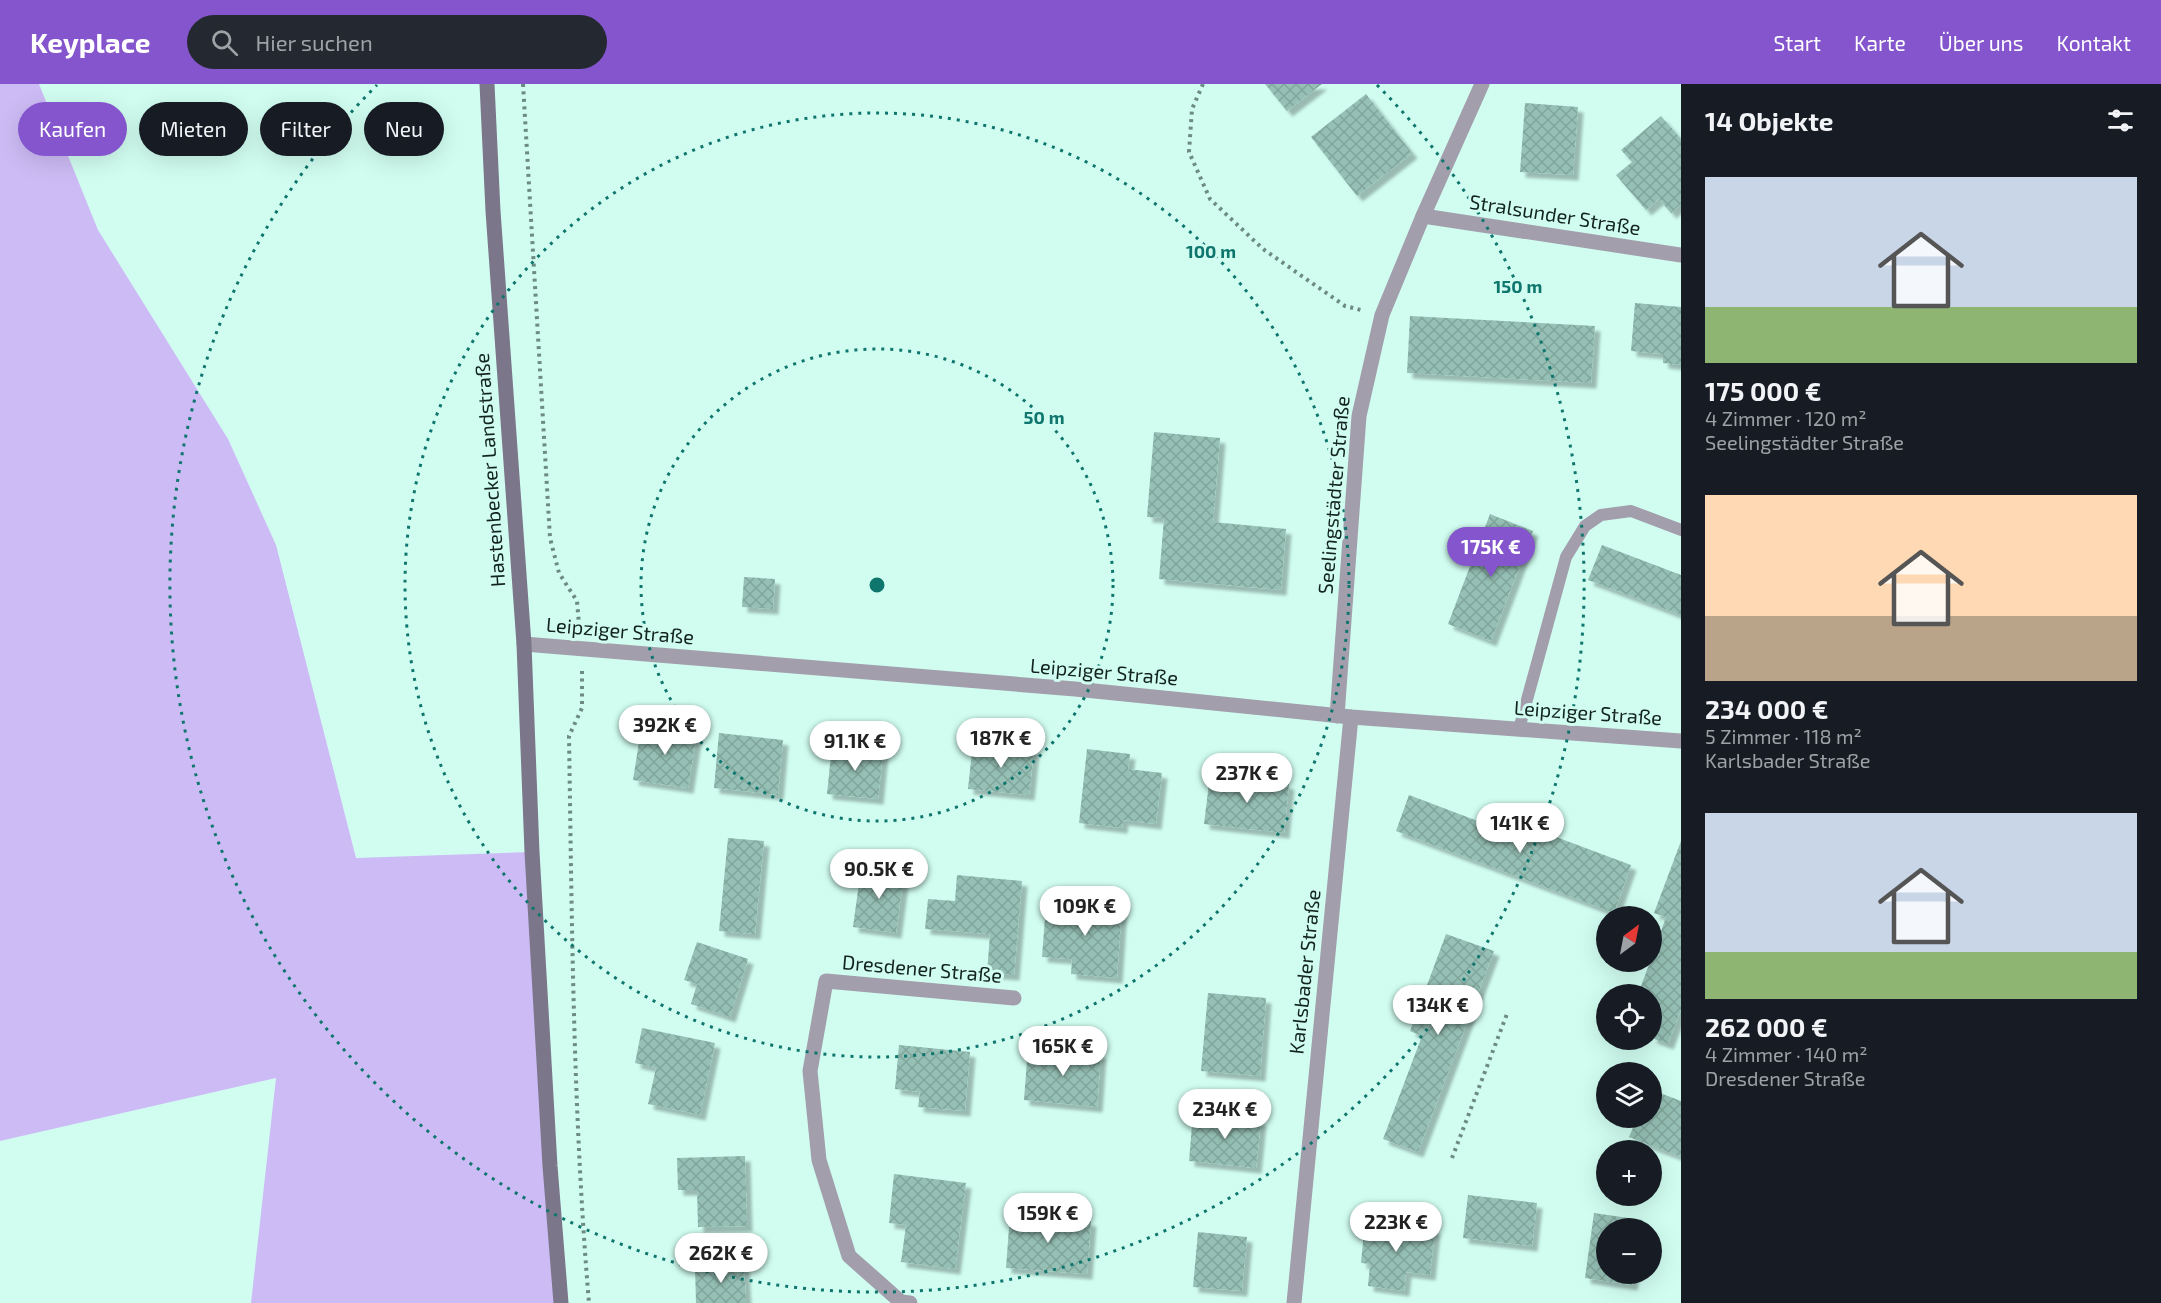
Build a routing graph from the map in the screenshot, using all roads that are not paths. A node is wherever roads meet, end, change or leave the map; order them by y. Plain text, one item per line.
1 (487, 84) edge
2 (1482, 84) edge
3 (1423, 216) junction
4 (1681, 255) edge
5 (1681, 530) edge
6 (524, 644) junction
7 (1344, 716) junction
8 (1519, 729) junction
9 (1681, 741) edge
10 (1014, 998) dead end
11 (561, 1303) edge
12 (910, 1303) edge
13 (1294, 1303) edge

1 - 6 main road, Hastenbecker Landstraße
2 - 3 street, Seelingstädter Straße
3 - 4 street, Stralsunder Straße
3 - 7 street, Seelingstädter Straße
5 - 8 lane
6 - 7 street, Leipziger Straße
6 - 11 main road, Hastenbecker Landstraße
7 - 8 street, Leipziger Straße
7 - 13 street, Karlsbader Straße
8 - 9 street, Leipziger Straße
10 - 12 street, Dresdener Straße

